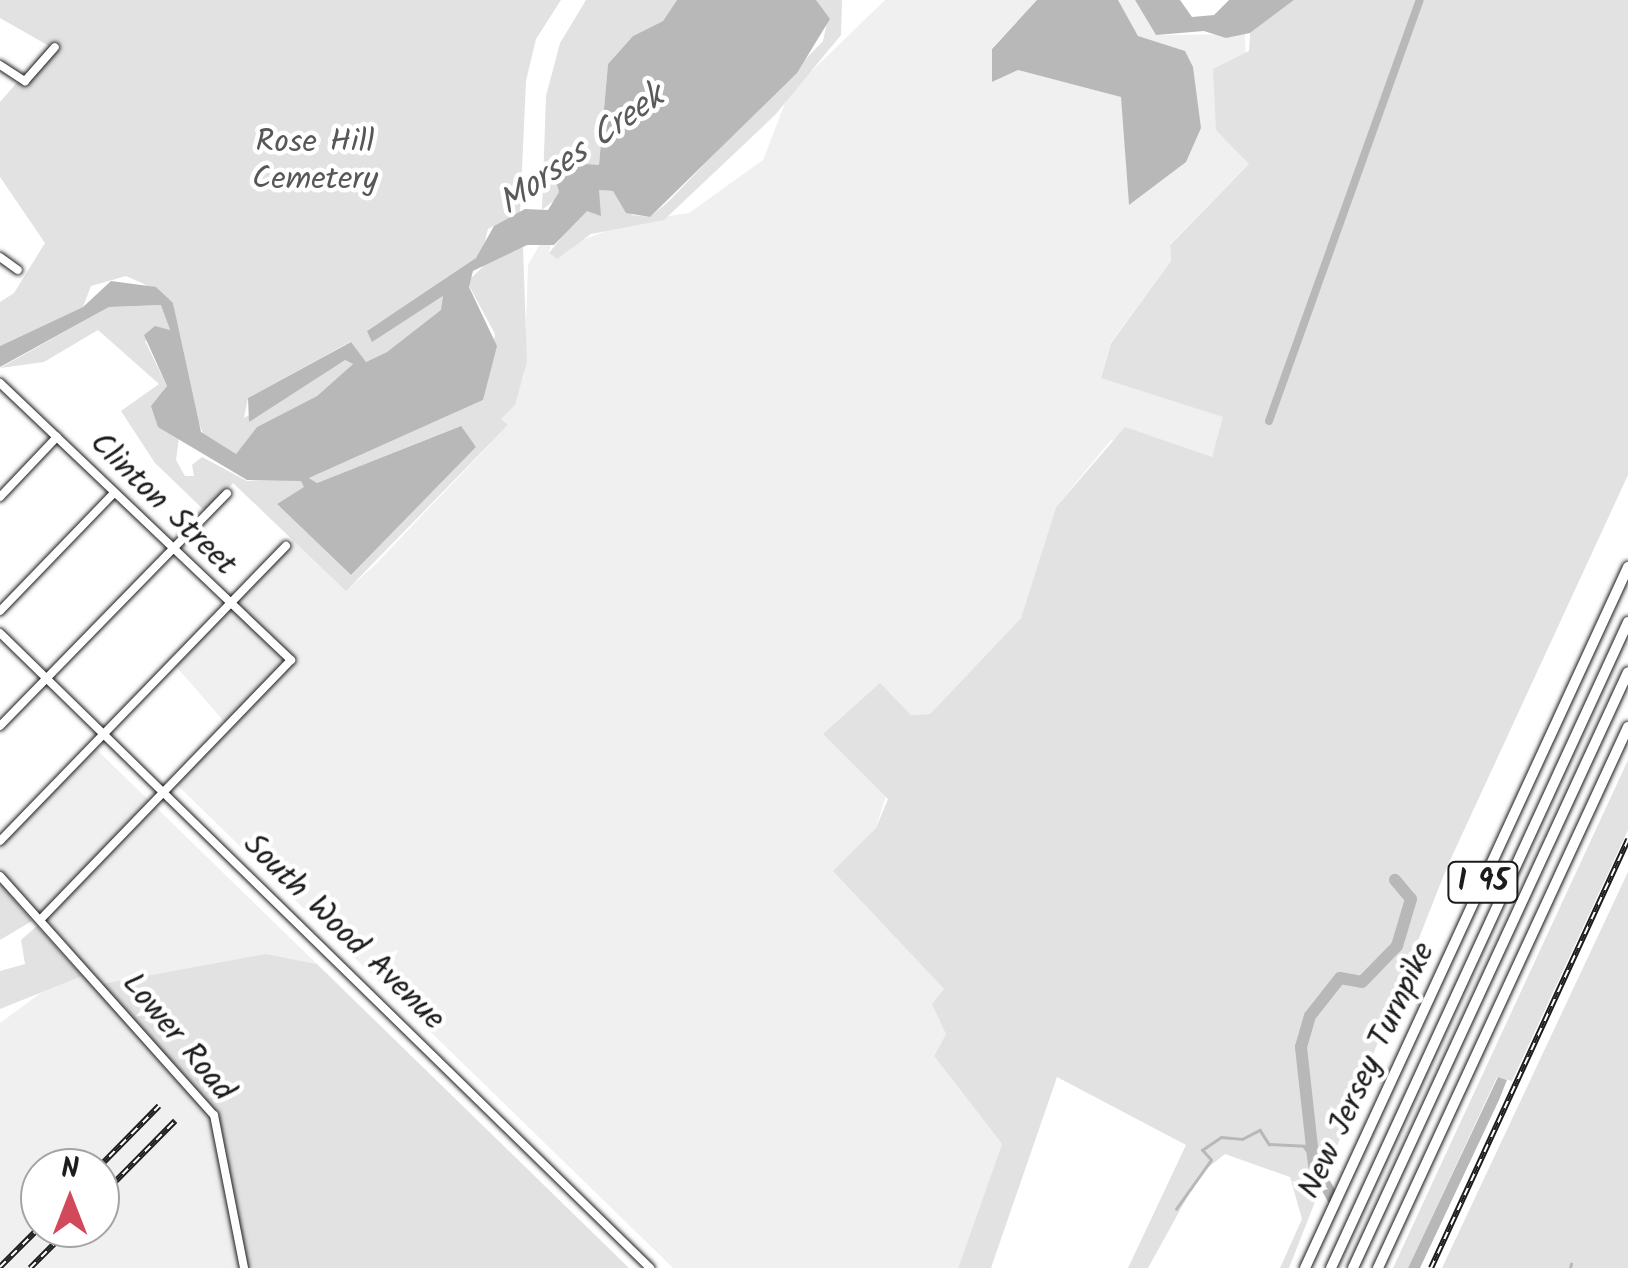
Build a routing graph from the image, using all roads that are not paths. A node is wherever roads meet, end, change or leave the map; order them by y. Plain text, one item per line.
1 (54, 47) dead end
2 (0, 65) edge
3 (0, 257) edge
4 (18, 270) dead end
5 (0, 383) edge
6 (56, 438) junction
7 (227, 493) dead end
8 (113, 494) junction
9 (0, 497) edge
10 (286, 546) dead end
11 (170, 550) junction
12 (1628, 568) edge
13 (228, 605) junction
14 (0, 611) edge
15 (1628, 622) edge
16 (0, 633) edge
17 (1628, 672) edge
18 (46, 679) junction
19 (0, 726) edge
20 (1628, 727) edge
21 (105, 736) junction
22 (165, 794) junction
23 (0, 841) edge
24 (0, 876) edge
25 (41, 919) junction
26 (1380, 1263) edge
27 (244, 1268) edge
28 (650, 1268) edge
29 (1305, 1268) edge
30 (1331, 1268) edge
31 (1354, 1268) edge

1 - 2 street
3 - 4 street
5 - 6 street, Clinton Street
6 - 8 street, Clinton Street
6 - 9 street
7 - 11 street
8 - 11 street, Clinton Street
8 - 14 street
10 - 13 street
11 - 13 street, Clinton Street
11 - 18 street
12 - 29 highway, New Jersey Turnpike / I 95
13 - 21 street
13 - 22 street, Clinton Street
15 - 30 highway, New Jersey Turnpike / I 95
16 - 18 street, South Wood Avenue
17 - 31 highway, I 95
18 - 19 street
18 - 21 street, South Wood Avenue
20 - 26 highway, I 95
21 - 22 street, South Wood Avenue
21 - 23 street
22 - 25 street
22 - 28 street, South Wood Avenue
24 - 25 street, Lower Road
25 - 27 street, Lower Road

